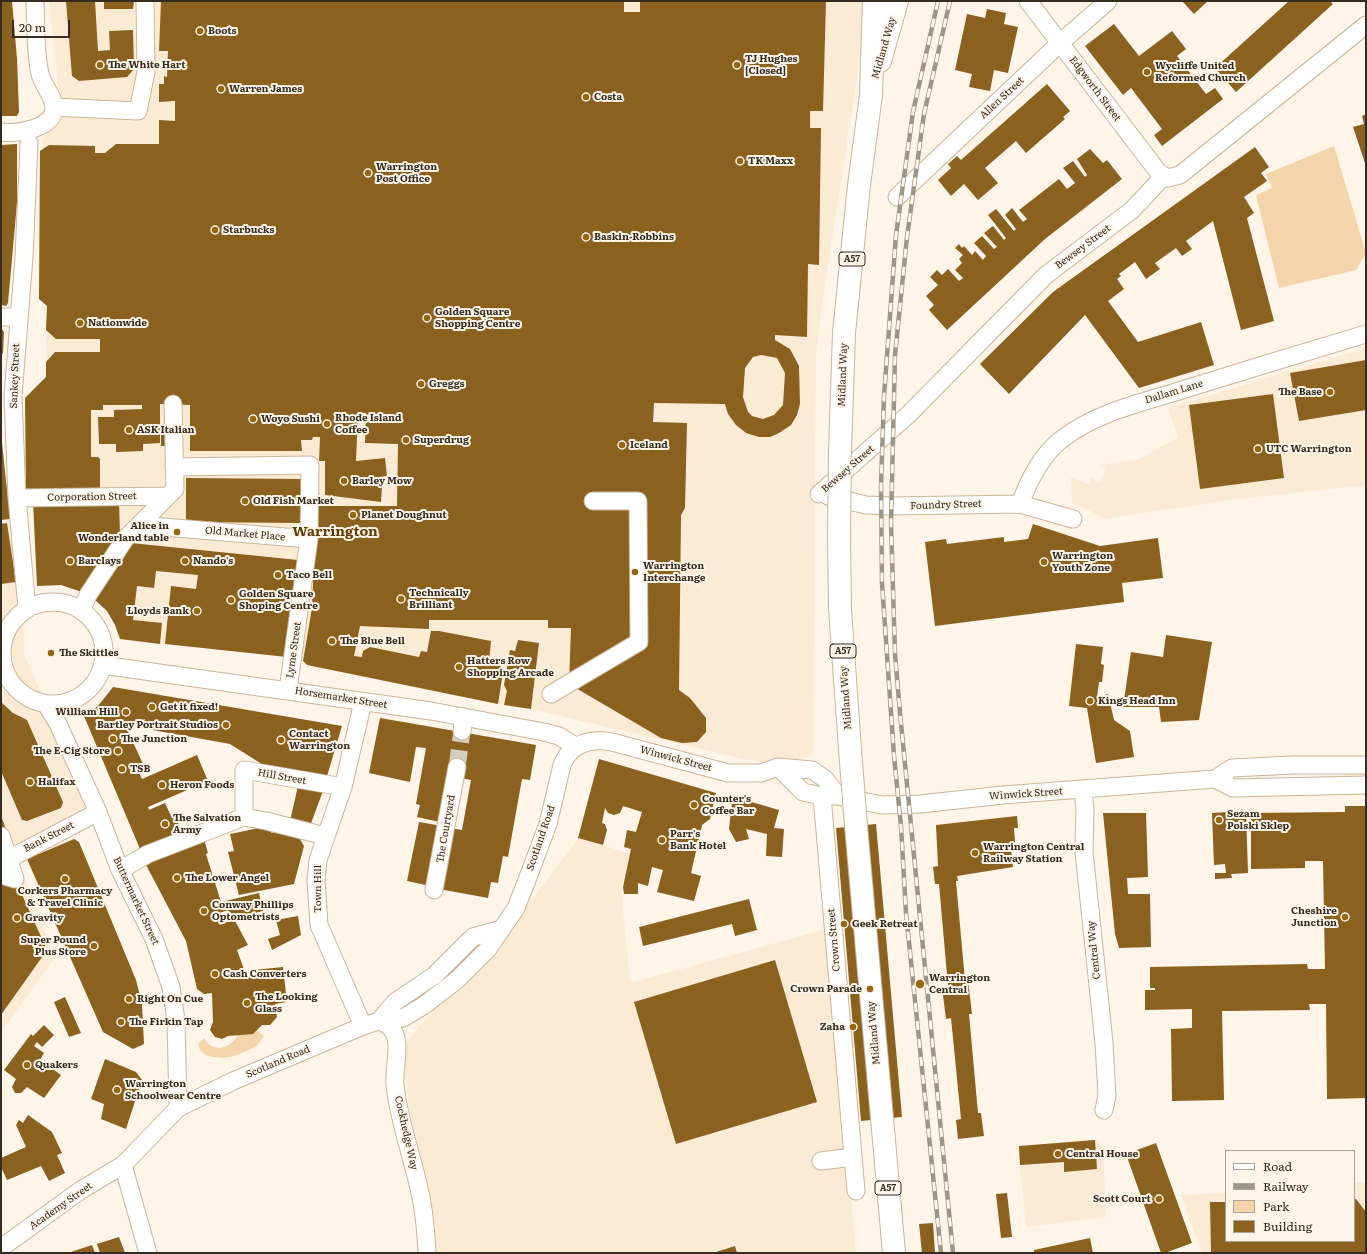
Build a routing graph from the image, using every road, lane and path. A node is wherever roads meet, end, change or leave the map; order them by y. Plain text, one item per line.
1 (35, 1) edge
2 (145, 1) edge
3 (874, 1) edge
4 (897, 1) edge
5 (1028, 1) edge
6 (1108, 1) edge
7 (1366, 26) edge
8 (1060, 43) junction
9 (870, 95) junction
10 (54, 108) junction
11 (1, 132) edge
12 (27, 137) junction
13 (1163, 177) junction
14 (897, 197) dead end
15 (1, 317) edge
16 (18, 317) junction
17 (1366, 334) edge
18 (174, 404) dead end
19 (174, 467) junction
20 (819, 494) joint
21 (168, 496) junction
22 (17, 498) junction
23 (593, 501) dead end
24 (1020, 504) junction
25 (1073, 519) dead end
26 (139, 525) junction
27 (309, 539) junction
28 (27, 609) junction
29 (81, 611) junction
30 (1, 656) edge
31 (102, 665) junction
32 (288, 690) junction
33 (551, 694) dead end
34 (363, 702) junction
35 (46, 704) junction
36 (575, 746) junction
37 (1366, 765) edge
38 (457, 767) tunnel mouth
39 (778, 767) junction
40 (1215, 779) junction
41 (344, 781) junction
42 (1366, 785) edge
43 (1084, 790) junction
44 (830, 796) junction
45 (98, 812) junction
46 (244, 817) junction
47 (1, 836) edge
48 (325, 836) junction
49 (4, 861) edge
50 (120, 870) junction
51 (1, 875) edge
52 (434, 890) dead end
53 (380, 1021) junction
54 (363, 1026) junction
55 (178, 1108) junction
56 (1104, 1110) dead end
57 (853, 1157) junction
58 (821, 1161) dead end
59 (123, 1165) junction
60 (856, 1191) dead end
61 (1, 1248) edge
62 (148, 1253) edge
63 (427, 1253) edge
64 (894, 1253) edge

1 - 10 street
2 - 10 street
3 - 9 highway, Midland Way / A57
4 - 9 highway, Midland Way / A57
5 - 8 street, Edgworth Street
6 - 8 street, Allen Street
7 - 13 street
8 - 13 street, Edgworth Street
8 - 14 street, Allen Street
9 - 64 highway, Midland Way / A57, bridge
10 - 12 street
11 - 12 street
12 - 16 street, Sankey Street
13 - 20 street, Bewsey Street
15 - 16 street
16 - 22 street, Sankey Street
17 - 24 street, Dallam Lane
18 - 19 street
19 - 21 street
19 - 27 street
20 - 24 street, Foundry Street
21 - 22 street, Corporation Street
21 - 26 street
22 - 28 street, Sankey Street
23 - 33 street
24 - 25 street, Foundry Street
26 - 27 street, Old Market Place
26 - 29 street
27 - 32 street, Lyme Street
28 - 29 street
28 - 30 street
29 - 31 street
30 - 35 street
31 - 32 street, Horsemarket Street
31 - 35 street
32 - 34 street, Horsemarket Street
34 - 36 street, Horsemarket Street
34 - 41 street, Town Hill
35 - 45 street, Buttermarket Street
36 - 39 street, Winwick Street
36 - 53 street, Scotland Road
37 - 40 street, Winwick Street
38 - 52 street, The Courtyard
39 - 44 street, Winwick Street
39 - 44 street, Winwick Street
40 - 42 street
40 - 43 street, Winwick Street
41 - 46 street, Hill Street
41 - 48 street, Town Hill
43 - 44 street, Winwick Street
43 - 56 street, Central Way
44 - 57 street, Crown Street
45 - 49 street, Bank Street
45 - 50 street, Buttermarket Street
46 - 48 street
46 - 50 street
47 - 49 street
48 - 54 street, Town Hill
49 - 51 street
50 - 55 street, Buttermarket Street
53 - 54 street, Scotland Road
53 - 63 street, Cockhedge Way
54 - 55 street, Scotland Road
55 - 59 street
57 - 58 street
57 - 60 street, Crown Street
59 - 61 street, Academy Street
59 - 62 street

